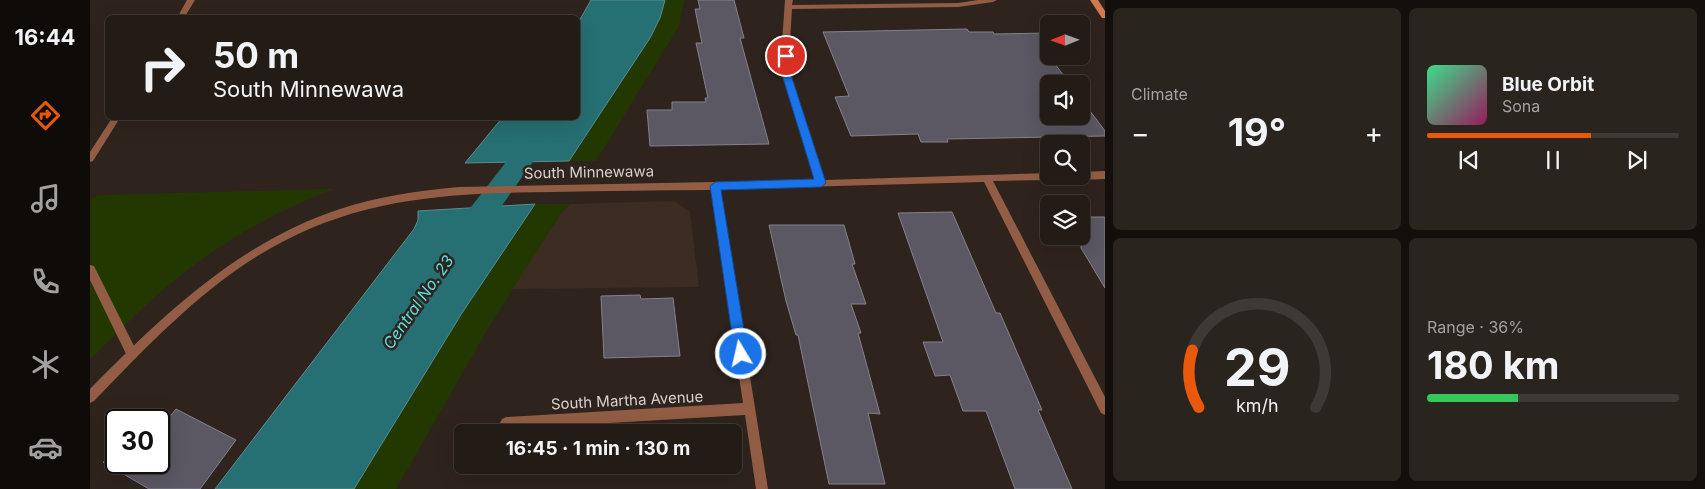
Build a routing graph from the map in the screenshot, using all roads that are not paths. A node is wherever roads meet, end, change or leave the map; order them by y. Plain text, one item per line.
1 (191, 0) edge
2 (993, 0) edge
3 (1094, 0) edge
4 (789, 4) edge
5 (182, 15) edge
6 (1105, 16) edge
7 (115, 120) edge
8 (90, 159) edge
9 (1105, 175) edge
10 (1040, 176) edge
11 (1090, 176) edge
12 (987, 178) junction
13 (821, 183) junction
14 (715, 186) junction
15 (90, 269) edge
16 (132, 354) junction
17 (90, 397) edge
18 (1105, 409) edge
19 (750, 410) junction
20 (506, 423) dead end
21 (762, 489) edge

1 - 5 street
2 - 4 street
3 - 6 street
4 - 13 street
7 - 8 street
9 - 11 street
10 - 12 street, South Minnewawa
12 - 13 street, South Minnewawa
12 - 18 street
13 - 14 street, South Minnewawa
14 - 16 street, South Minnewawa
14 - 19 street
15 - 16 street
16 - 17 street, South Minnewawa
19 - 20 street, South Martha Avenue
19 - 21 street

